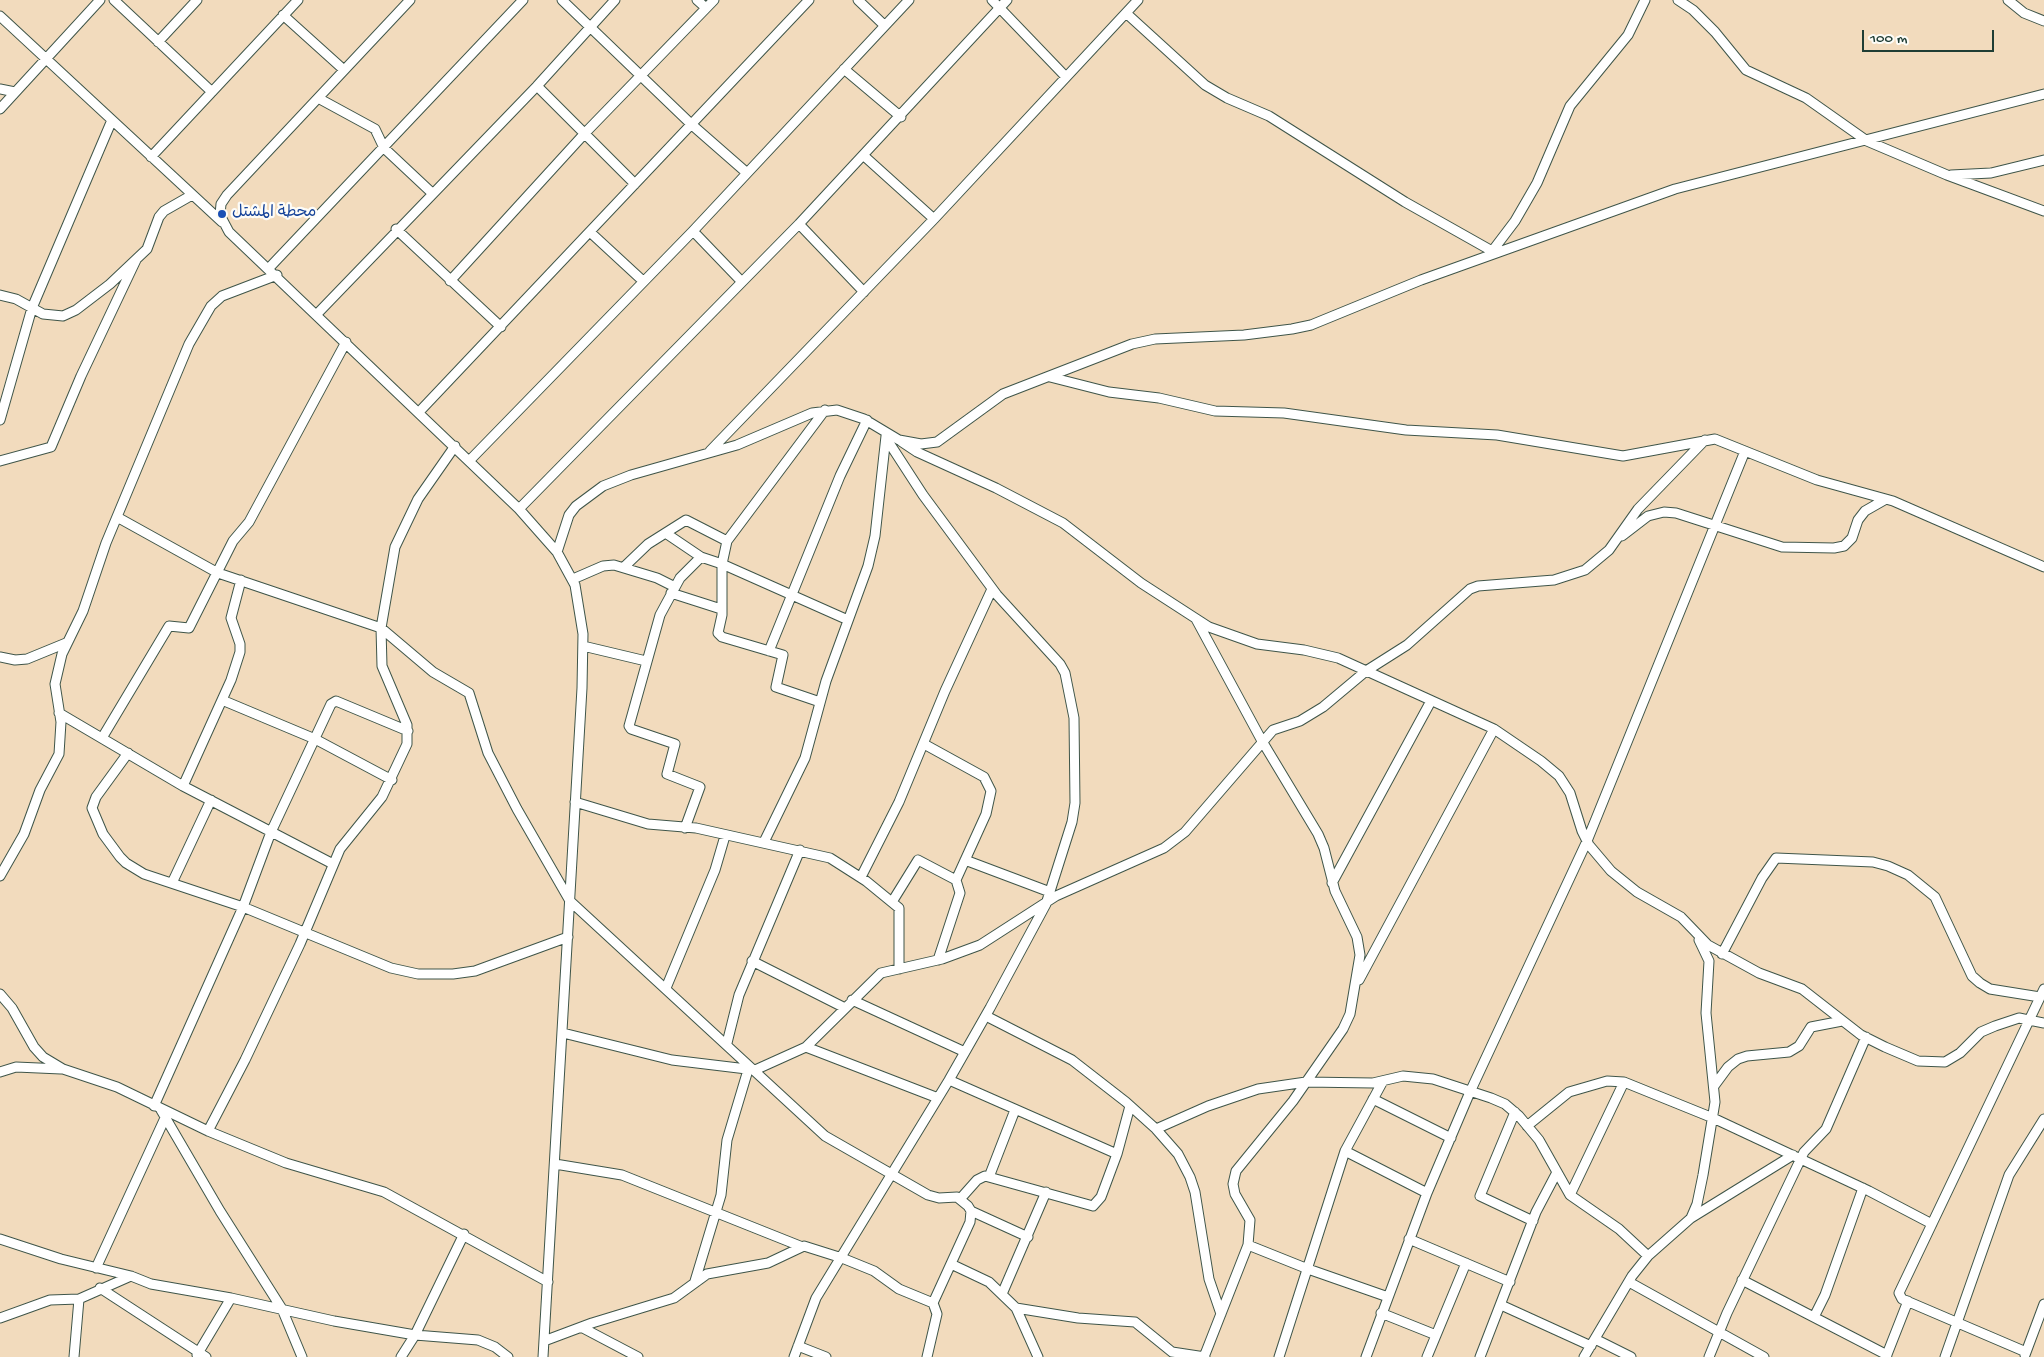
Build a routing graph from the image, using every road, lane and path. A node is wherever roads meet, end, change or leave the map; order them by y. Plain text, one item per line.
1 (100, 0) edge
2 (114, 0) edge
3 (197, 0) edge
4 (298, 0) edge
5 (410, 0) edge
6 (523, 0) edge
7 (562, 0) edge
8 (615, 0) edge
9 (697, 0) edge
10 (714, 0) edge
11 (809, 0) edge
12 (858, 0) edge
13 (909, 0) edge
14 (992, 0) edge
15 (1007, 0) edge
16 (1138, 0) edge
17 (1645, 0) edge
18 (1678, 0) edge
19 (2008, 0) edge
20 (706, 8) junction
21 (1000, 8) junction
22 (1126, 13) junction
23 (283, 15) junction
24 (0, 16) edge
25 (2044, 22) edge
26 (884, 25) junction
27 (590, 28) junction
28 (158, 42) junction
29 (46, 59) junction
30 (844, 69) junction
31 (344, 70) junction
32 (641, 76) junction
33 (1066, 77) junction
34 (537, 86) junction
35 (0, 89) edge
36 (15, 92) junction
37 (212, 92) junction
38 (2044, 94) edge
39 (318, 98) junction
40 (0, 109) edge
41 (900, 117) junction
42 (112, 120) junction
43 (690, 124) junction
44 (586, 132) junction
45 (1867, 141) junction
46 (384, 148) junction
47 (863, 155) junction
48 (151, 156) junction
49 (2044, 160) edge
50 (747, 173) junction
51 (1946, 175) junction
52 (634, 184) junction
53 (432, 193) junction
54 (192, 195) junction
55 (221, 204) junction
56 (202, 205) junction
57 (2044, 211) edge
58 (934, 220) junction
59 (222, 222) junction
60 (799, 224) junction
61 (396, 230) junction
62 (693, 231) junction
63 (591, 233) junction
64 (1489, 255) junction
65 (136, 260) junction
66 (268, 268) junction
67 (277, 275) junction
68 (450, 281) junction
69 (644, 281) junction
70 (742, 282) junction
71 (864, 292) junction
72 (0, 295) edge
73 (32, 308) junction
74 (317, 314) junction
75 (501, 327) junction
76 (346, 342) junction
77 (1050, 377) junction
78 (825, 410) junction
79 (419, 412) junction
80 (0, 420) edge
81 (867, 420) junction
82 (887, 435) junction
83 (899, 440) junction
84 (1705, 440) junction
85 (455, 446) junction
86 (1745, 451) junction
87 (709, 452) junction
88 (470, 460) junction
89 (0, 461) edge
90 (1886, 499) junction
91 (519, 509) junction
92 (117, 517) junction
93 (1716, 525) junction
94 (666, 534) junction
95 (727, 540) junction
96 (1616, 541) junction
97 (557, 552) junction
98 (701, 557) junction
99 (722, 564) junction
100 (624, 567) junction
101 (2044, 567) edge
102 (218, 573) junction
103 (573, 579) junction
104 (240, 580) junction
105 (992, 589) junction
106 (673, 590) junction
107 (790, 594) junction
108 (721, 609) junction
109 (1196, 619) junction
110 (848, 620) junction
111 (382, 628) junction
112 (66, 643) junction
113 (583, 646) junction
114 (769, 650) junction
115 (0, 657) edge
116 (646, 661) junction
117 (1366, 670) junction
118 (222, 700) junction
119 (1431, 701) junction
120 (820, 702) junction
121 (60, 712) junction
122 (1494, 729) junction
123 (408, 732) junction
124 (102, 738) junction
125 (315, 739) junction
126 (1262, 741) junction
127 (924, 744) junction
128 (128, 753) junction
129 (392, 780) junction
130 (183, 786) junction
131 (211, 800) junction
132 (575, 802) junction
133 (685, 828) junction
134 (271, 832) junction
135 (725, 836) junction
136 (1587, 841) junction
137 (764, 842) junction
138 (800, 850) junction
139 (965, 860) junction
140 (333, 864) junction
141 (0, 876) edge
142 (861, 877) junction
143 (956, 880) junction
144 (172, 883) junction
145 (1332, 883) junction
146 (1050, 892) junction
147 (570, 901) junction
148 (892, 902) junction
149 (1046, 904) junction
150 (243, 907) junction
151 (304, 933) junction
152 (1697, 936) junction
153 (568, 937) junction
154 (1722, 954) junction
155 (938, 960) junction
156 (752, 961) junction
157 (899, 969) junction
158 (1356, 986) junction
159 (666, 988) junction
160 (2042, 993) edge
161 (0, 994) edge
162 (852, 1000) junction
163 (0, 1004) edge
164 (12, 1008) junction
165 (845, 1008) junction
166 (986, 1016) junction
167 (2030, 1019) junction
168 (1842, 1022) junction
169 (2044, 1022) edge
170 (563, 1033) junction
171 (1866, 1037) junction
172 (727, 1043) junction
173 (806, 1047) junction
174 (965, 1052) junction
175 (63, 1069) junction
176 (752, 1070) junction
177 (0, 1072) edge
178 (949, 1080) junction
179 (1383, 1081) junction
180 (1306, 1082) junction
181 (1624, 1082) junction
182 (1714, 1086) junction
183 (1470, 1092) junction
184 (938, 1098) junction
185 (1373, 1100) junction
186 (1130, 1106) junction
187 (1015, 1110) junction
188 (160, 1111) junction
189 (1515, 1112) junction
190 (1713, 1118) junction
191 (2044, 1119) edge
192 (1527, 1126) junction
193 (1156, 1130) junction
194 (208, 1131) junction
195 (1451, 1138) junction
196 (1345, 1151) junction
197 (1118, 1154) junction
198 (1797, 1157) junction
199 (555, 1164) junction
200 (891, 1174) junction
201 (1556, 1174) junction
202 (989, 1177) junction
203 (1863, 1188) junction
204 (1046, 1192) junction
205 (1427, 1193) junction
206 (1570, 1195) junction
207 (961, 1198) junction
208 (971, 1211) junction
209 (716, 1212) junction
210 (1691, 1218) junction
211 (1533, 1221) junction
212 (1932, 1224) junction
213 (464, 1234) junction
214 (1028, 1237) junction
215 (0, 1239) edge
216 (1410, 1239) junction
217 (1248, 1245) junction
218 (800, 1246) junction
219 (1648, 1256) junction
220 (842, 1258) junction
221 (1466, 1263) junction
222 (951, 1264) junction
223 (96, 1268) junction
224 (1308, 1269) junction
225 (131, 1276) junction
226 (1742, 1280) junction
227 (695, 1281) junction
228 (548, 1282) junction
229 (1510, 1282) junction
230 (1629, 1282) junction
231 (100, 1288) junction
232 (1002, 1294) junction
233 (1388, 1296) junction
234 (232, 1298) junction
235 (79, 1299) junction
236 (1908, 1301) junction
237 (933, 1303) junction
238 (2044, 1305) edge
239 (1501, 1306) junction
240 (1016, 1308) junction
241 (282, 1309) junction
242 (1382, 1313) junction
243 (1221, 1314) junction
244 (1814, 1317) junction
245 (0, 1318) edge
246 (1958, 1322) junction
247 (581, 1327) junction
248 (1720, 1334) junction
249 (415, 1335) junction
250 (1436, 1335) junction
251 (544, 1341) junction
252 (1593, 1342) junction
253 (798, 1346) junction
254 (1170, 1354) edge
255 (2025, 1354) edge
256 (200, 1355) edge
257 (1886, 1356) edge
258 (74, 1357) edge
259 (302, 1357) edge
260 (402, 1357) edge
261 (508, 1357) edge
262 (543, 1357) edge
263 (638, 1357) edge
264 (794, 1357) edge
265 (826, 1357) edge
266 (927, 1357) edge
267 (1038, 1357) edge
268 (1204, 1357) edge
269 (1279, 1357) edge
270 (1366, 1357) edge
271 (1427, 1357) edge
272 (1480, 1357) edge
273 (1584, 1357) edge
274 (1631, 1357) edge
275 (1709, 1357) edge
276 (1764, 1357) edge
277 (1945, 1357) edge

1 - 29 street
2 - 28 street
3 - 28 street
4 - 23 street
5 - 31 street
6 - 46 street
7 - 27 street
8 - 27 street
9 - 20 street
10 - 20 street
11 - 43 street
12 - 26 street
13 - 26 street
14 - 21 street
15 - 21 street
16 - 22 street
17 - 64 street
18 - 45 street
19 - 25 street
20 - 32 street
21 - 33 street
21 - 41 street
22 - 33 street
22 - 64 street
23 - 31 street
23 - 37 street
24 - 29 street
26 - 30 street
27 - 32 street
27 - 34 street
28 - 37 street
29 - 36 street
29 - 42 street
30 - 41 street
30 - 50 street
31 - 39 street
32 - 43 street
32 - 44 street
33 - 58 street
34 - 44 street
34 - 53 street
35 - 36 street
36 - 40 street
37 - 48 street
38 - 45 street
39 - 46 street
39 - 55 street
41 - 47 street
42 - 48 street
42 - 73 street
43 - 50 street
43 - 52 street
44 - 52 street
44 - 68 street
45 - 51 street
45 - 64 street
46 - 53 street
46 - 66 street
47 - 58 street
47 - 60 street
48 - 54 street
49 - 51 street
50 - 62 street
51 - 57 street
52 - 63 street
53 - 61 street
54 - 56 street
54 - 65 street
55 - 56 street
55 - 59 street
56 - 59 street
58 - 71 street
59 - 66 street
60 - 70 street
60 - 71 street
61 - 68 street
61 - 74 street
62 - 69 street
62 - 70 street
63 - 69 street
63 - 75 street
64 - 77 street
65 - 73 street
65 - 89 street
66 - 67 street
67 - 74 street
67 - 92 street
68 - 75 street
69 - 88 street
70 - 91 street
71 - 87 street
72 - 73 street
73 - 80 street
74 - 76 street
75 - 79 street
76 - 79 street
76 - 102 street
77 - 83 street
77 - 84 street
78 - 81 street
78 - 87 street
78 - 95 street
79 - 85 street
81 - 82 street
81 - 107 street
82 - 83 street
82 - 105 street
82 - 110 street
83 - 109 street
84 - 86 street
84 - 96 street
85 - 88 street
85 - 111 street
86 - 90 street
86 - 93 street
87 - 97 street
88 - 91 street
90 - 93 street
90 - 101 street
91 - 97 street
92 - 102 street
92 - 112 street
93 - 96 street
93 - 136 street
94 - 95 street
94 - 98 street
94 - 100 street
95 - 99 street
96 - 117 street
97 - 103 street
98 - 99 street
98 - 106 street
99 - 107 street
99 - 108 street
100 - 103 street
100 - 106 street
102 - 104 street
102 - 124 street
103 - 113 street
104 - 111 street
104 - 118 street
105 - 127 street
105 - 146 street
106 - 108 street
106 - 116 street
107 - 110 street
107 - 114 street
108 - 114 street
109 - 117 street
109 - 126 street
110 - 120 street
111 - 123 street
111 - 147 street
112 - 115 street
112 - 121 street
113 - 116 street
113 - 132 street
114 - 120 street
116 - 133 street
117 - 119 street
117 - 126 street
118 - 125 street
118 - 130 street
119 - 122 street
119 - 145 street
120 - 137 street
121 - 124 street
121 - 141 street
122 - 136 street
122 - 158 street
123 - 125 street
123 - 129 street
124 - 128 street
125 - 129 street
125 - 134 street
126 - 145 street
126 - 149 street
127 - 139 street
127 - 142 street
128 - 130 street
128 - 144 street
129 - 140 street
130 - 131 street
131 - 134 street
131 - 144 street
132 - 133 street
132 - 147 street
133 - 135 street
134 - 140 street
134 - 150 street
135 - 137 street
135 - 159 street
136 - 152 street
136 - 183 street
137 - 138 street
138 - 142 street
138 - 156 street
139 - 143 street
139 - 146 street
140 - 151 street
142 - 148 street
143 - 148 street
143 - 155 street
144 - 150 street
145 - 158 street
146 - 149 street
147 - 153 street
147 - 159 street
148 - 157 street
149 - 155 street
149 - 166 street
150 - 151 street
150 - 188 street
151 - 153 street
151 - 194 street
152 - 154 street
152 - 182 street
153 - 170 street
154 - 160 street
154 - 168 street
155 - 157 street
156 - 165 street
156 - 172 street
157 - 162 street
158 - 180 street
159 - 172 street
160 - 167 street
161 - 164 street
162 - 165 street
162 - 174 street
163 - 164 street
164 - 175 street
165 - 173 street
166 - 174 street
166 - 186 street
167 - 169 street
167 - 171 street
167 - 212 street
168 - 171 street
168 - 182 street
170 - 176 street
170 - 199 street
171 - 198 street
172 - 176 street
173 - 176 street
173 - 184 street
174 - 178 street
175 - 177 street
175 - 188 street
176 - 200 street
176 - 209 street
178 - 184 street
178 - 187 street
179 - 180 street
179 - 183 street
179 - 185 street
180 - 193 street
180 - 217 street
181 - 190 street
181 - 192 street
181 - 206 street
182 - 190 street
183 - 189 street
183 - 195 street
184 - 200 street
185 - 195 street
185 - 196 street
186 - 193 street
186 - 197 street
187 - 197 street
187 - 202 street
188 - 194 street
188 - 223 street
188 - 241 street
189 - 192 street
189 - 211 street
190 - 198 street
190 - 210 street
191 - 246 street
192 - 201 street
193 - 243 street
194 - 213 street
195 - 205 street
196 - 205 street
196 - 224 street
197 - 204 street
198 - 203 street
198 - 210 street
198 - 226 street
199 - 209 street
199 - 228 street
200 - 207 street
200 - 220 street
201 - 206 street
201 - 211 street
202 - 204 street
202 - 207 street
203 - 212 street
203 - 244 street
204 - 214 street
205 - 216 street
206 - 219 street
207 - 208 street
208 - 214 street
208 - 222 street
209 - 218 street
209 - 227 street
210 - 219 street
211 - 229 street
212 - 236 street
213 - 228 street
213 - 249 street
214 - 232 street
215 - 223 street
216 - 221 street
216 - 233 street
217 - 224 street
217 - 243 street
218 - 220 street
218 - 227 street
219 - 230 street
220 - 237 street
220 - 253 street
221 - 229 street
221 - 250 street
222 - 232 street
222 - 237 street
223 - 225 street
224 - 233 street
224 - 269 street
225 - 231 street
225 - 234 street
226 - 244 street
226 - 248 street
227 - 247 street
228 - 251 street
229 - 239 street
230 - 248 street
230 - 252 street
231 - 235 street
231 - 256 street
232 - 240 street
233 - 242 street
234 - 241 street
234 - 256 street
235 - 245 street
235 - 258 street
236 - 246 street
236 - 257 street
237 - 266 street
238 - 255 street
239 - 252 street
239 - 272 street
240 - 254 street
240 - 267 street
241 - 249 street
241 - 259 street
242 - 250 street
242 - 270 street
243 - 268 street
244 - 257 street
246 - 255 street
246 - 277 street
247 - 251 street
247 - 263 street
248 - 275 street
248 - 276 street
249 - 260 street
249 - 261 street
250 - 271 street
251 - 262 street
252 - 273 street
252 - 274 street
253 - 264 street
253 - 265 street
254 - 268 street

